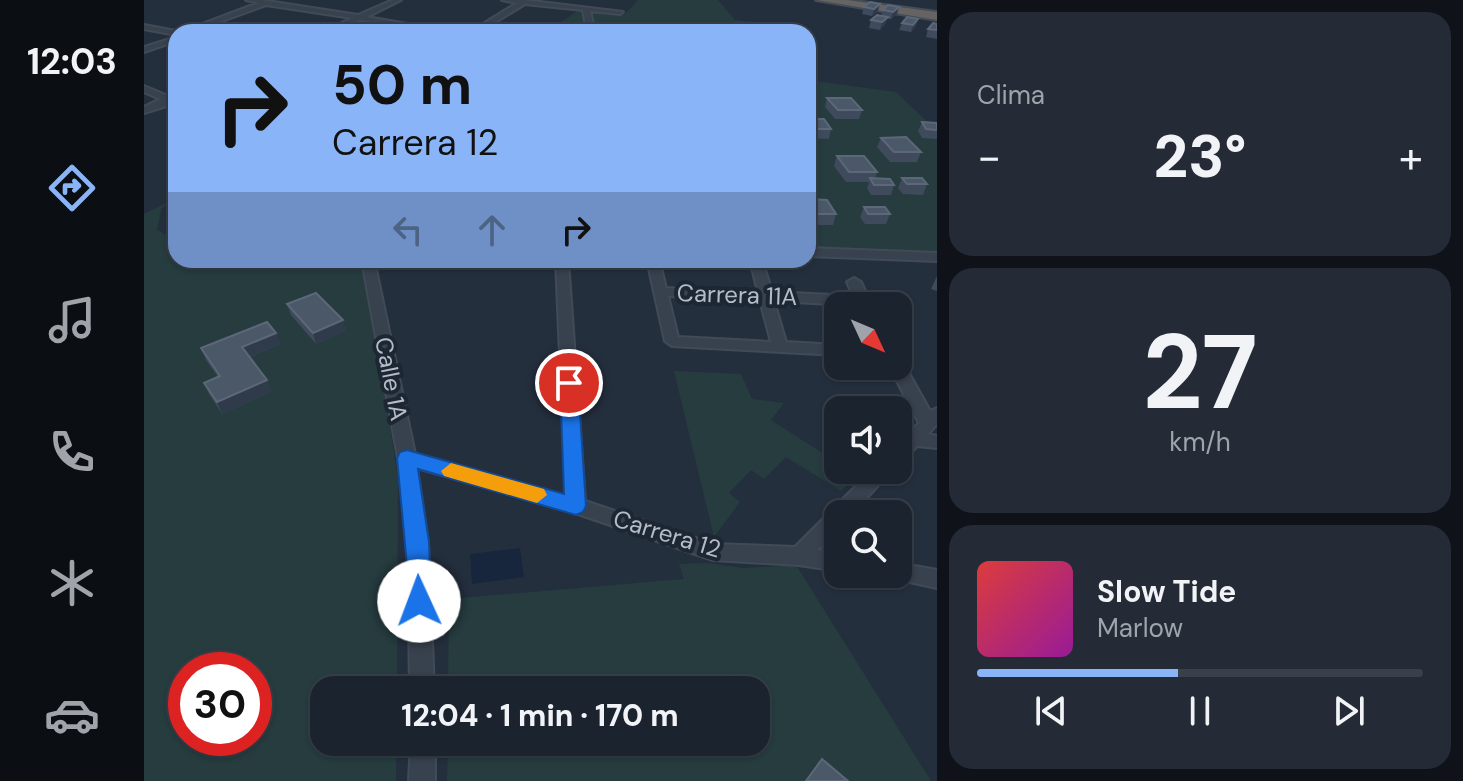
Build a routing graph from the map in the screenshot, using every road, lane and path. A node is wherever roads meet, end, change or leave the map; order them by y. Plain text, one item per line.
1 (249, 0) edge
2 (283, 0) edge
3 (398, 0) edge
4 (505, 0) edge
5 (822, 0) edge
6 (525, 1) edge
7 (271, 2) edge
8 (586, 10) junction
9 (620, 12) dead end
10 (937, 16) edge
11 (231, 17) junction
12 (359, 18) junction
13 (210, 24) edge
14 (215, 24) edge
15 (345, 24) edge
16 (398, 24) edge
17 (487, 24) edge
18 (589, 24) edge
19 (144, 27) edge
20 (168, 34) edge
21 (168, 39) edge
22 (144, 48) edge
23 (144, 89) edge
24 (168, 99) edge
25 (165, 100) junction
26 (144, 110) edge
27 (816, 252) edge
28 (937, 257) edge
29 (370, 268) edge
30 (562, 268) edge
31 (655, 268) edge
32 (758, 268) edge
33 (854, 282) dead end
34 (660, 292) junction
35 (859, 292) edge
36 (766, 296) junction
37 (824, 300) edge
38 (780, 347) junction
39 (824, 349) edge
40 (906, 380) edge
41 (932, 419) edge
42 (914, 439) joint
43 (937, 442) edge
44 (407, 458) junction
45 (869, 484) edge
46 (854, 500) edge
47 (576, 506) junction
48 (824, 530) edge
49 (799, 556) junction
50 (824, 560) edge
51 (912, 575) edge
52 (937, 579) edge
53 (422, 676) edge
54 (423, 756) edge
55 (422, 781) edge

1 - 7 street
2 - 7 street
3 - 12 street
4 - 6 street
5 - 10 highway
6 - 8 street
6 - 17 street
7 - 11 street
7 - 12 street
8 - 9 street
8 - 18 street
11 - 13 street
11 - 14 street
12 - 15 street
12 - 16 street
19 - 20 street
21 - 22 street
23 - 25 street
24 - 25 street
25 - 26 street
27 - 28 street
29 - 44 street, Calle 1A
30 - 47 street
31 - 34 street
32 - 36 street
33 - 35 street
34 - 36 street, Carrera 11A
34 - 38 street
36 - 37 street, Carrera 11A
36 - 38 street
38 - 39 street
40 - 41 street
41 - 42 street
42 - 43 street
44 - 47 street, Carrera 12
44 - 53 street, Calle 1A
45 - 46 street
47 - 49 street, Carrera 12
48 - 49 street
49 - 50 street, Carrera 12
51 - 52 street
54 - 55 street

